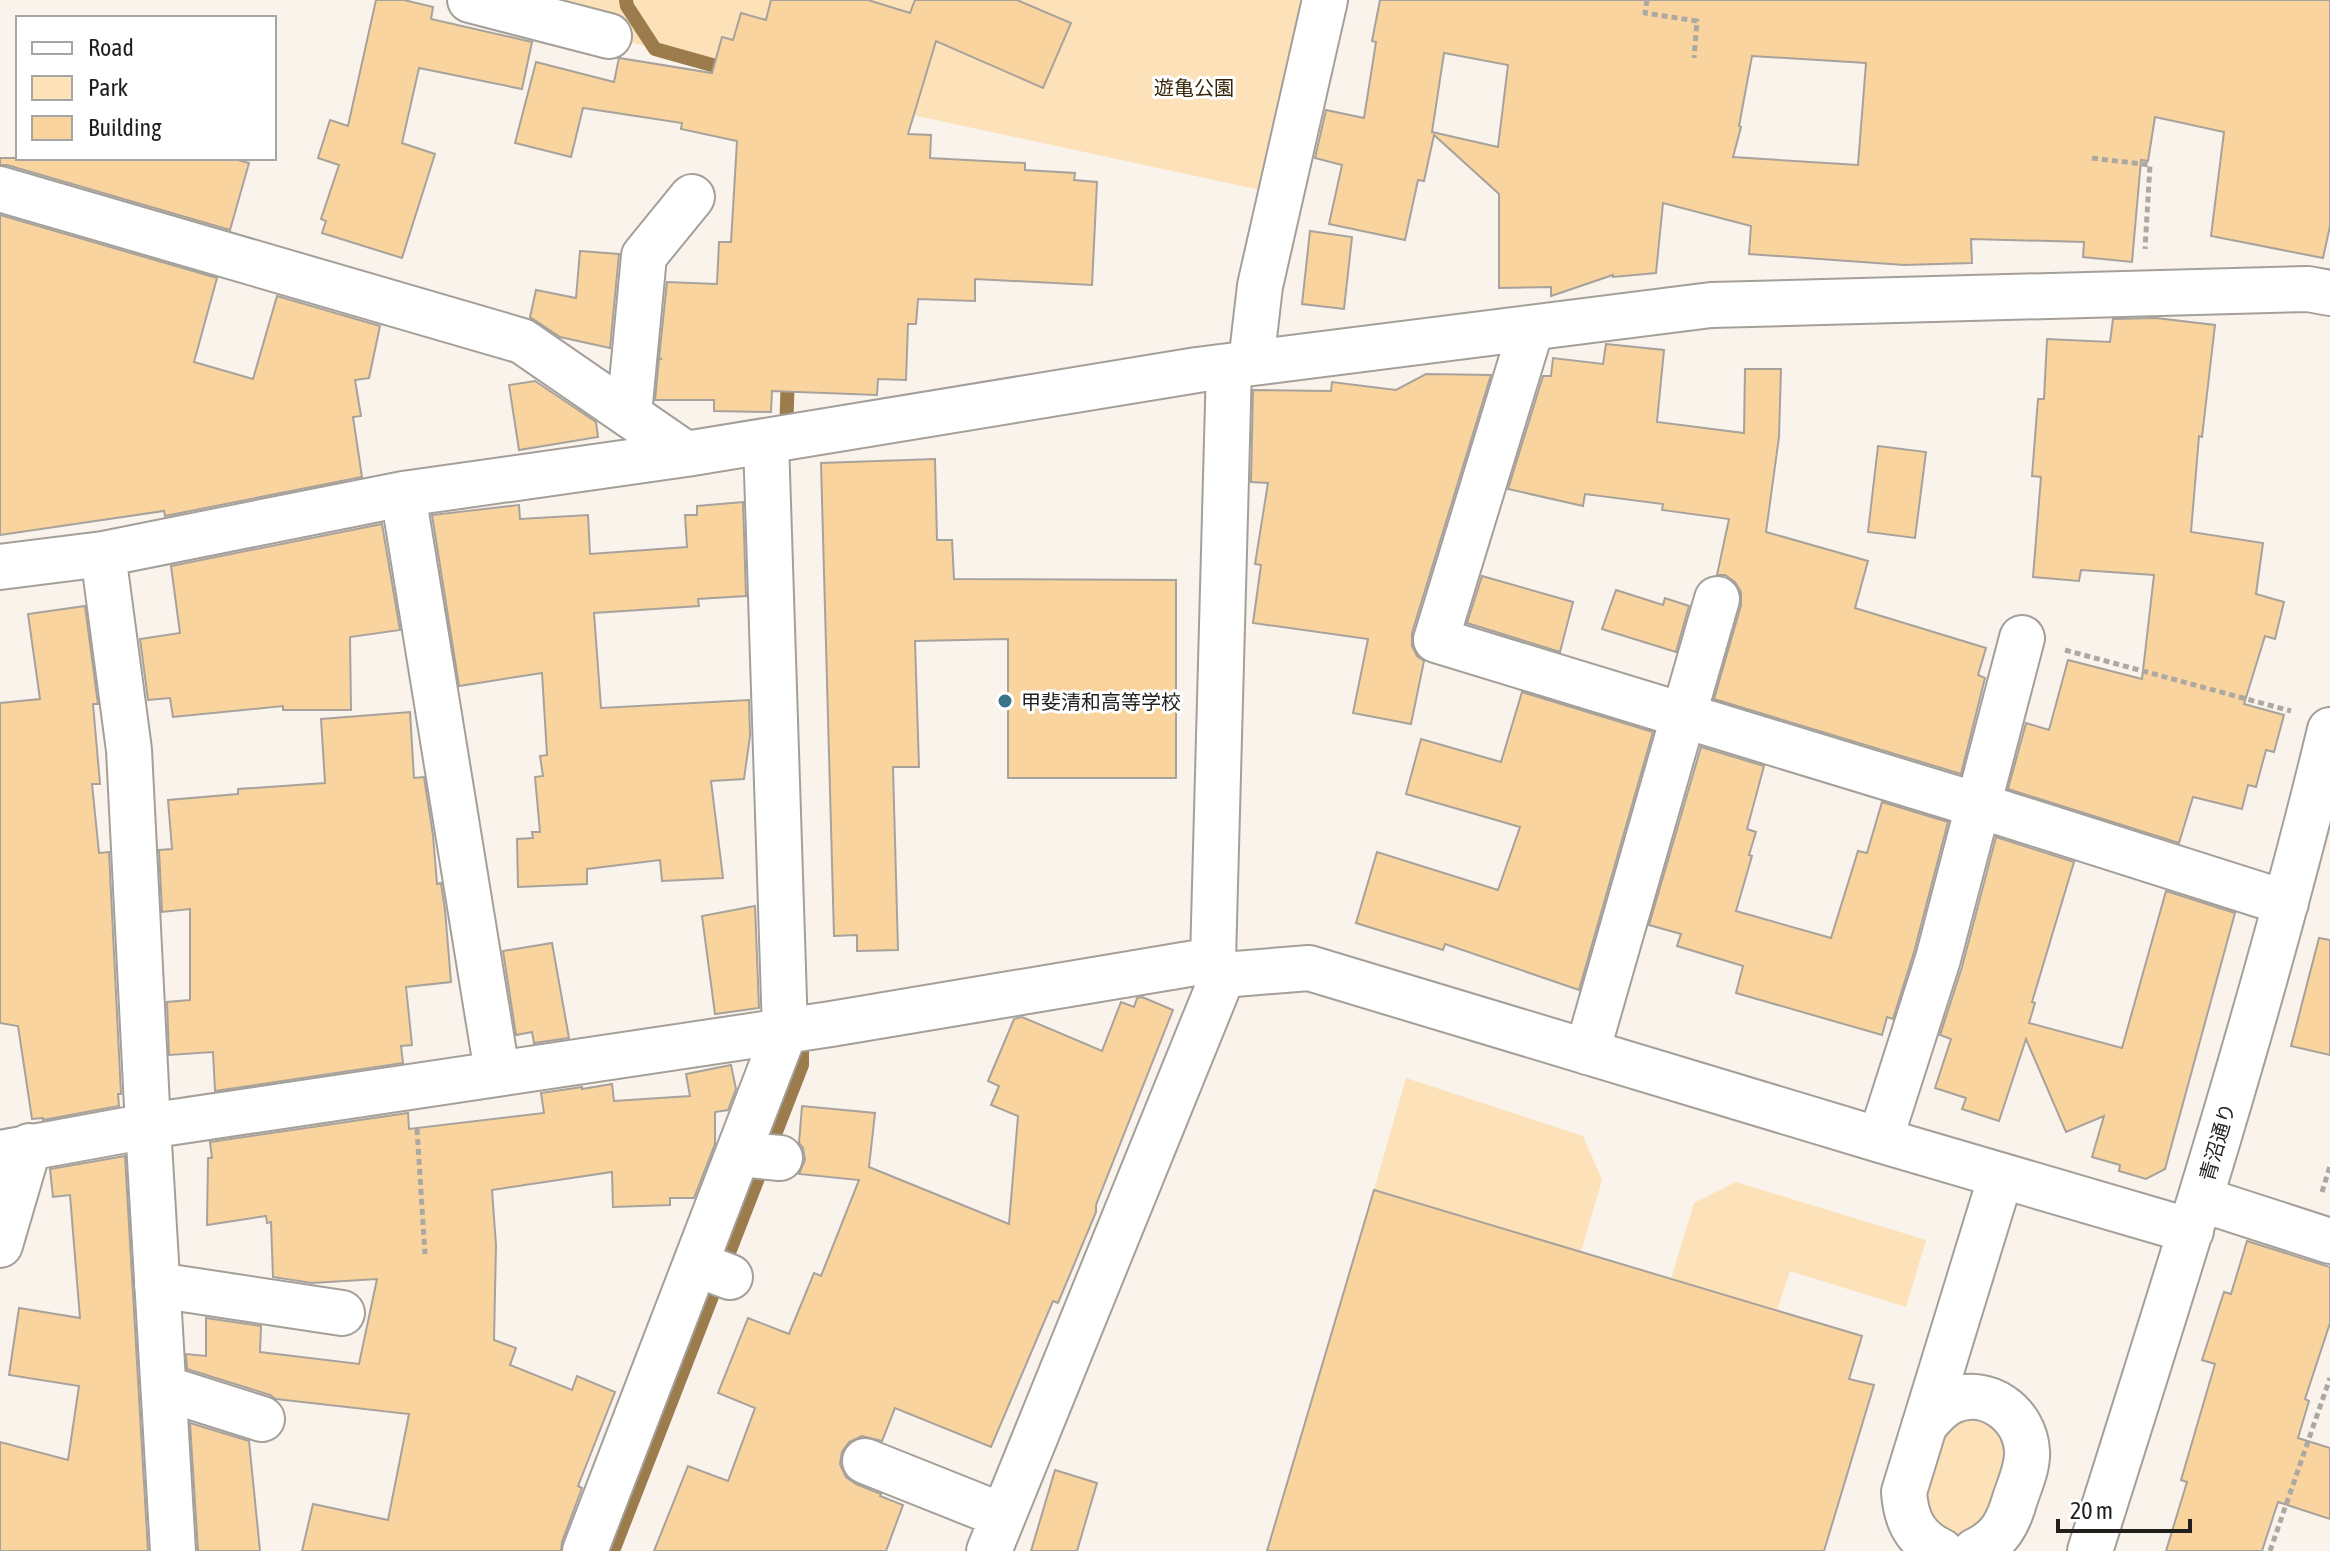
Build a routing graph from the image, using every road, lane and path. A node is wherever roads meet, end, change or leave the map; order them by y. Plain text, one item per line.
1 (470, 0) edge
2 (1325, 0) edge
3 (1647, 0) edge
4 (609, 36) dead end
5 (1694, 58) dead end
6 (2092, 158) dead end
7 (0, 189) edge
8 (692, 197) dead end
9 (2330, 293) edge
10 (2143, 294) junction
11 (1531, 329) junction
12 (1240, 365) junction
13 (629, 414) junction
14 (780, 439) junction
15 (686, 454) junction
16 (403, 494) junction
17 (103, 554) junction
18 (0, 567) edge
19 (1717, 599) dead end
20 (2022, 638) joint
21 (1683, 716) junction
22 (2315, 722) edge
23 (2324, 777) edge
24 (1977, 805) junction
25 (2286, 903) junction
26 (1218, 968) junction
27 (787, 1030) junction
28 (1587, 1052) junction
29 (497, 1072) junction
30 (414, 1085) junction
31 (148, 1126) junction
32 (1880, 1140) junction
33 (15, 1149) edge
34 (2001, 1176) junction
35 (2196, 1215) junction
36 (2330, 1241) edge
37 (0, 1245) edge
38 (425, 1254) dead end
39 (157, 1285) junction
40 (342, 1313) dead end
41 (2330, 1378) edge
42 (164, 1388) junction
43 (262, 1419) dead end
44 (1924, 1426) junction
45 (865, 1461) dead end
46 (996, 1533) edge
47 (1990, 1549) edge
48 (173, 1551) edge
49 (585, 1551) edge
50 (1941, 1551) edge
51 (2090, 1551) edge
52 (2270, 1551) edge

1 - 4 street
2 - 12 street
3 - 5 path
6 - 10 path
7 - 13 street
8 - 13 street
9 - 10 street
10 - 11 street
11 - 12 street
11 - 21 street
12 - 14 street
12 - 26 street
13 - 15 street
14 - 15 street
14 - 27 street
15 - 16 street
16 - 17 street
16 - 29 street
17 - 18 street
17 - 31 street
19 - 21 street
20 - 22 path
20 - 24 street
21 - 24 street
21 - 28 street
22 - 23 street, 青沼通り
23 - 25 street, 青沼通り
24 - 25 street
24 - 32 street
25 - 35 street, 青沼通り
26 - 27 street
26 - 28 street
26 - 46 street
27 - 29 street
27 - 49 street
28 - 32 street
29 - 30 street
30 - 31 street
30 - 38 path
31 - 33 street
31 - 39 street
32 - 34 street
33 - 37 street
34 - 35 street
34 - 44 street
35 - 36 street
35 - 51 street, 青沼通り
39 - 40 street
39 - 42 street
41 - 52 path
42 - 43 street
42 - 48 street
44 - 47 street
44 - 50 street
45 - 46 street

